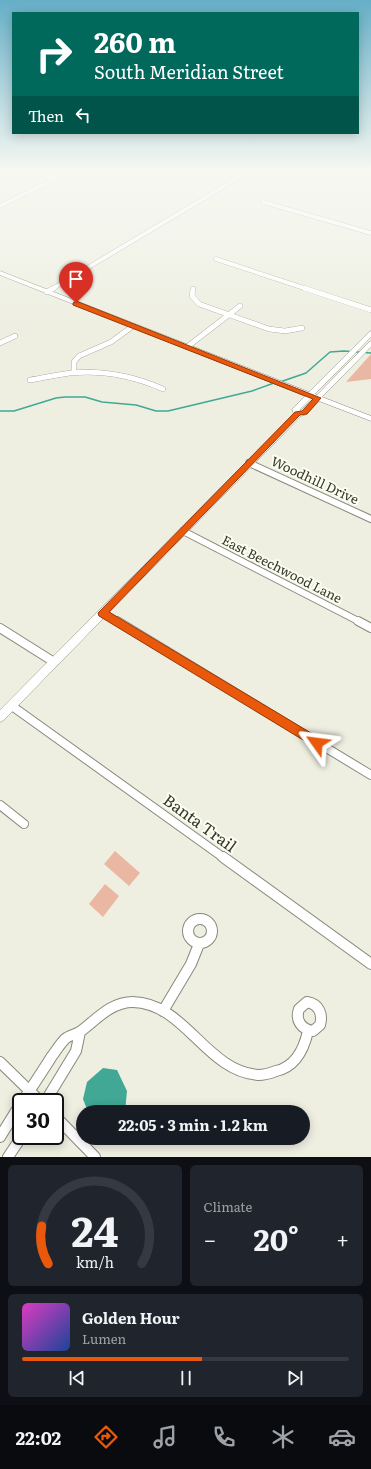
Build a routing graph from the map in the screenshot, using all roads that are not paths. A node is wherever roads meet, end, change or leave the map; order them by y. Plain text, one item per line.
1 (158, 226) edge
2 (347, 226) edge
3 (371, 233) edge
4 (216, 259) dead end
5 (0, 274) edge
6 (193, 289) dead end
7 (47, 292) junction
8 (240, 306) dead end
9 (371, 310) edge
10 (228, 315) junction
11 (133, 326) junction
12 (302, 328) dead end
13 (371, 333) edge
14 (15, 336) dead end
15 (0, 343) edge
16 (370, 344) edge
17 (187, 347) junction
18 (74, 373) junction
19 (30, 380) dead end
20 (163, 389) dead end
21 (310, 395) junction
22 (318, 398) junction
23 (298, 414) junction
24 (371, 419) edge
25 (248, 464) junction
26 (371, 519) edge
27 (183, 531) junction
28 (103, 613) junction
29 (0, 628) edge
30 (371, 628) edge
31 (54, 662) junction
32 (12, 706) junction
33 (0, 718) edge
34 (371, 775) edge
35 (0, 805) edge
36 (24, 824) dead end
37 (199, 944) dead end
38 (371, 964) edge
39 (163, 1011) junction
40 (308, 1031) dead end
41 (80, 1032) junction
42 (0, 1062) edge
43 (29, 1090) junction
44 (27, 1093) edge
45 (32, 1093) edge
46 (50, 1093) edge
47 (12, 1117) edge
48 (64, 1125) edge
49 (0, 1136) edge
50 (16, 1145) edge
51 (8, 1157) edge
52 (95, 1157) edge

1 - 7 street
2 - 3 street
4 - 9 street
5 - 7 main road
6 - 10 street
7 - 11 main road
8 - 10 street
10 - 12 street
10 - 17 street
11 - 17 main road
11 - 18 street
13 - 21 main road
14 - 15 street
16 - 22 main road
17 - 21 main road
18 - 19 street
18 - 20 street
21 - 22 main road
21 - 23 main road
22 - 23 main road
22 - 24 main road
23 - 25 main road
25 - 26 street, Woodhill Drive
25 - 27 main road
27 - 28 main road
27 - 30 street, East Beechwood Lane
28 - 31 main road
28 - 34 street
29 - 31 street
31 - 32 main road
32 - 33 main road
32 - 38 street, Banta Trail
35 - 36 street
37 - 39 street
39 - 40 street
39 - 41 street
41 - 43 street
41 - 46 street
42 - 43 street
43 - 44 street
43 - 45 street
47 - 49 street
48 - 52 street
50 - 51 street

